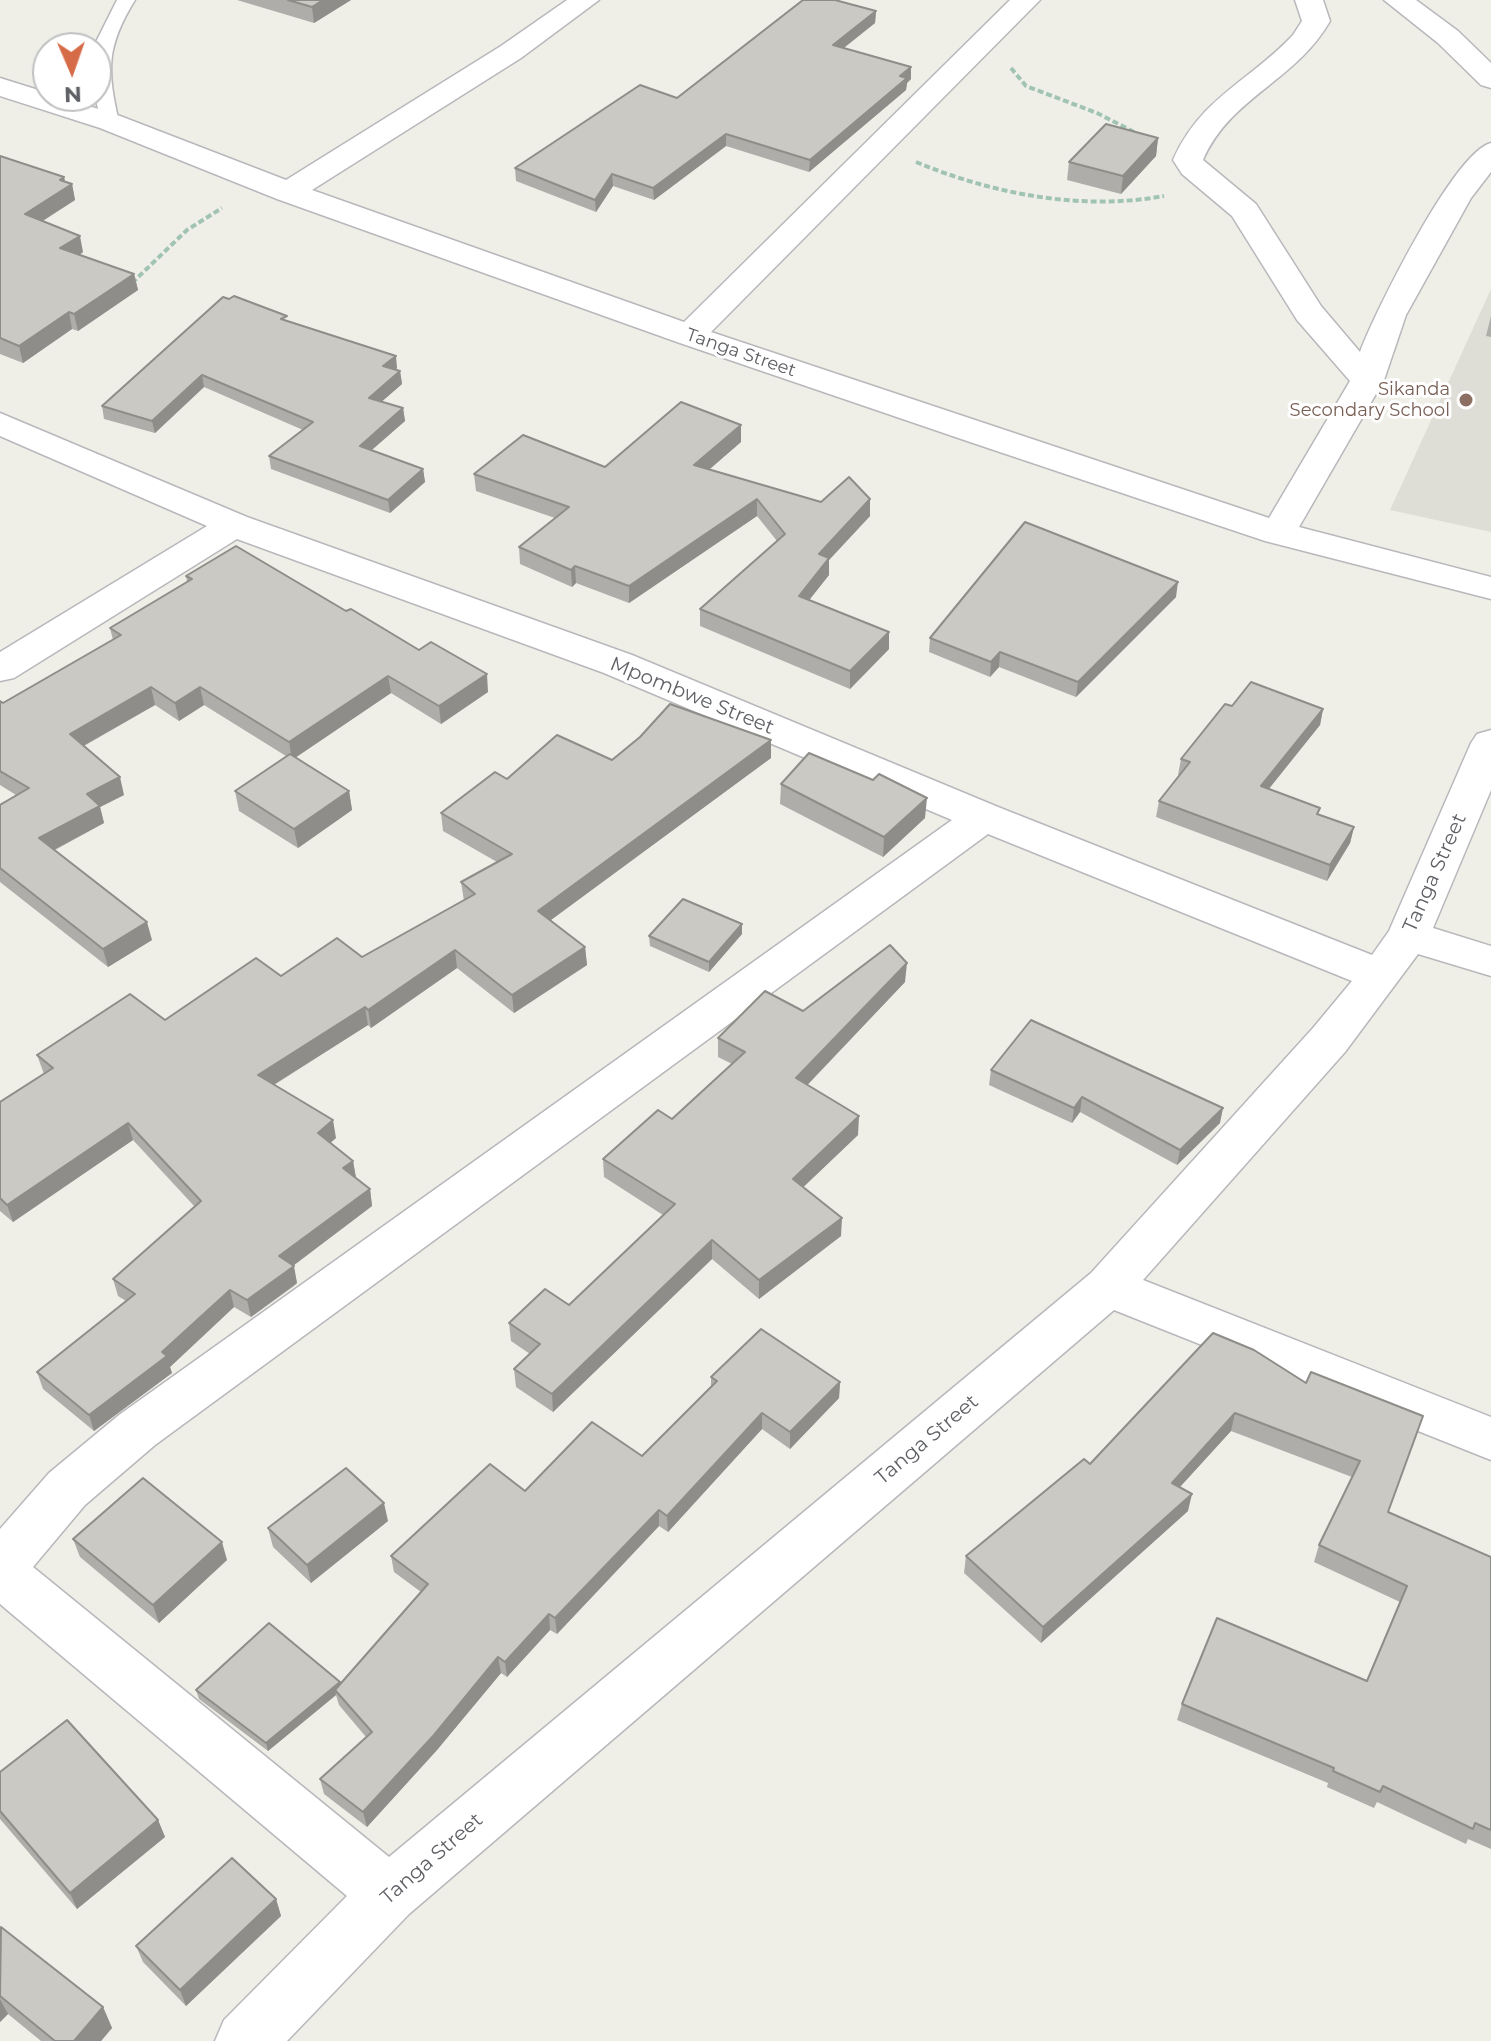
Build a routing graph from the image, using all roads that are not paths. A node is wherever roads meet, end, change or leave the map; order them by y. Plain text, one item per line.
1 (126, 0) edge
2 (585, 0) edge
3 (1026, 0) edge
4 (1309, 0) edge
5 (1398, 0) edge
6 (1491, 79) edge
7 (0, 87) edge
8 (110, 122) junction
9 (1491, 152) edge
10 (279, 188) junction
11 (689, 335) junction
12 (1367, 380) junction
13 (0, 423) edge
14 (234, 525) junction
15 (1278, 533) junction
16 (1491, 588) edge
17 (0, 669) edge
18 (1491, 743) edge
19 (984, 817) junction
20 (1395, 955) junction
21 (1491, 961) edge
22 (1108, 1287) junction
23 (1491, 1439) edge
24 (0, 1570) edge
25 (389, 1894) junction
26 (245, 2041) edge

1 - 8 lane
2 - 10 street
3 - 11 street
4 - 12 street
5 - 6 street
7 - 8 street, Tanga Street
8 - 10 street, Tanga Street
9 - 12 street
10 - 11 street, Tanga Street
11 - 15 street, Tanga Street
12 - 15 street
13 - 14 street, Mpombwe Street
14 - 17 street
14 - 19 street, Mpombwe Street
15 - 16 street, Tanga Street
18 - 20 street, Tanga Street
19 - 20 street, Mpombwe Street
19 - 24 street
20 - 21 street, Mpombwe Street
20 - 22 street, Tanga Street
22 - 23 street
22 - 25 street, Tanga Street
24 - 25 street
25 - 26 street, Tanga Street

